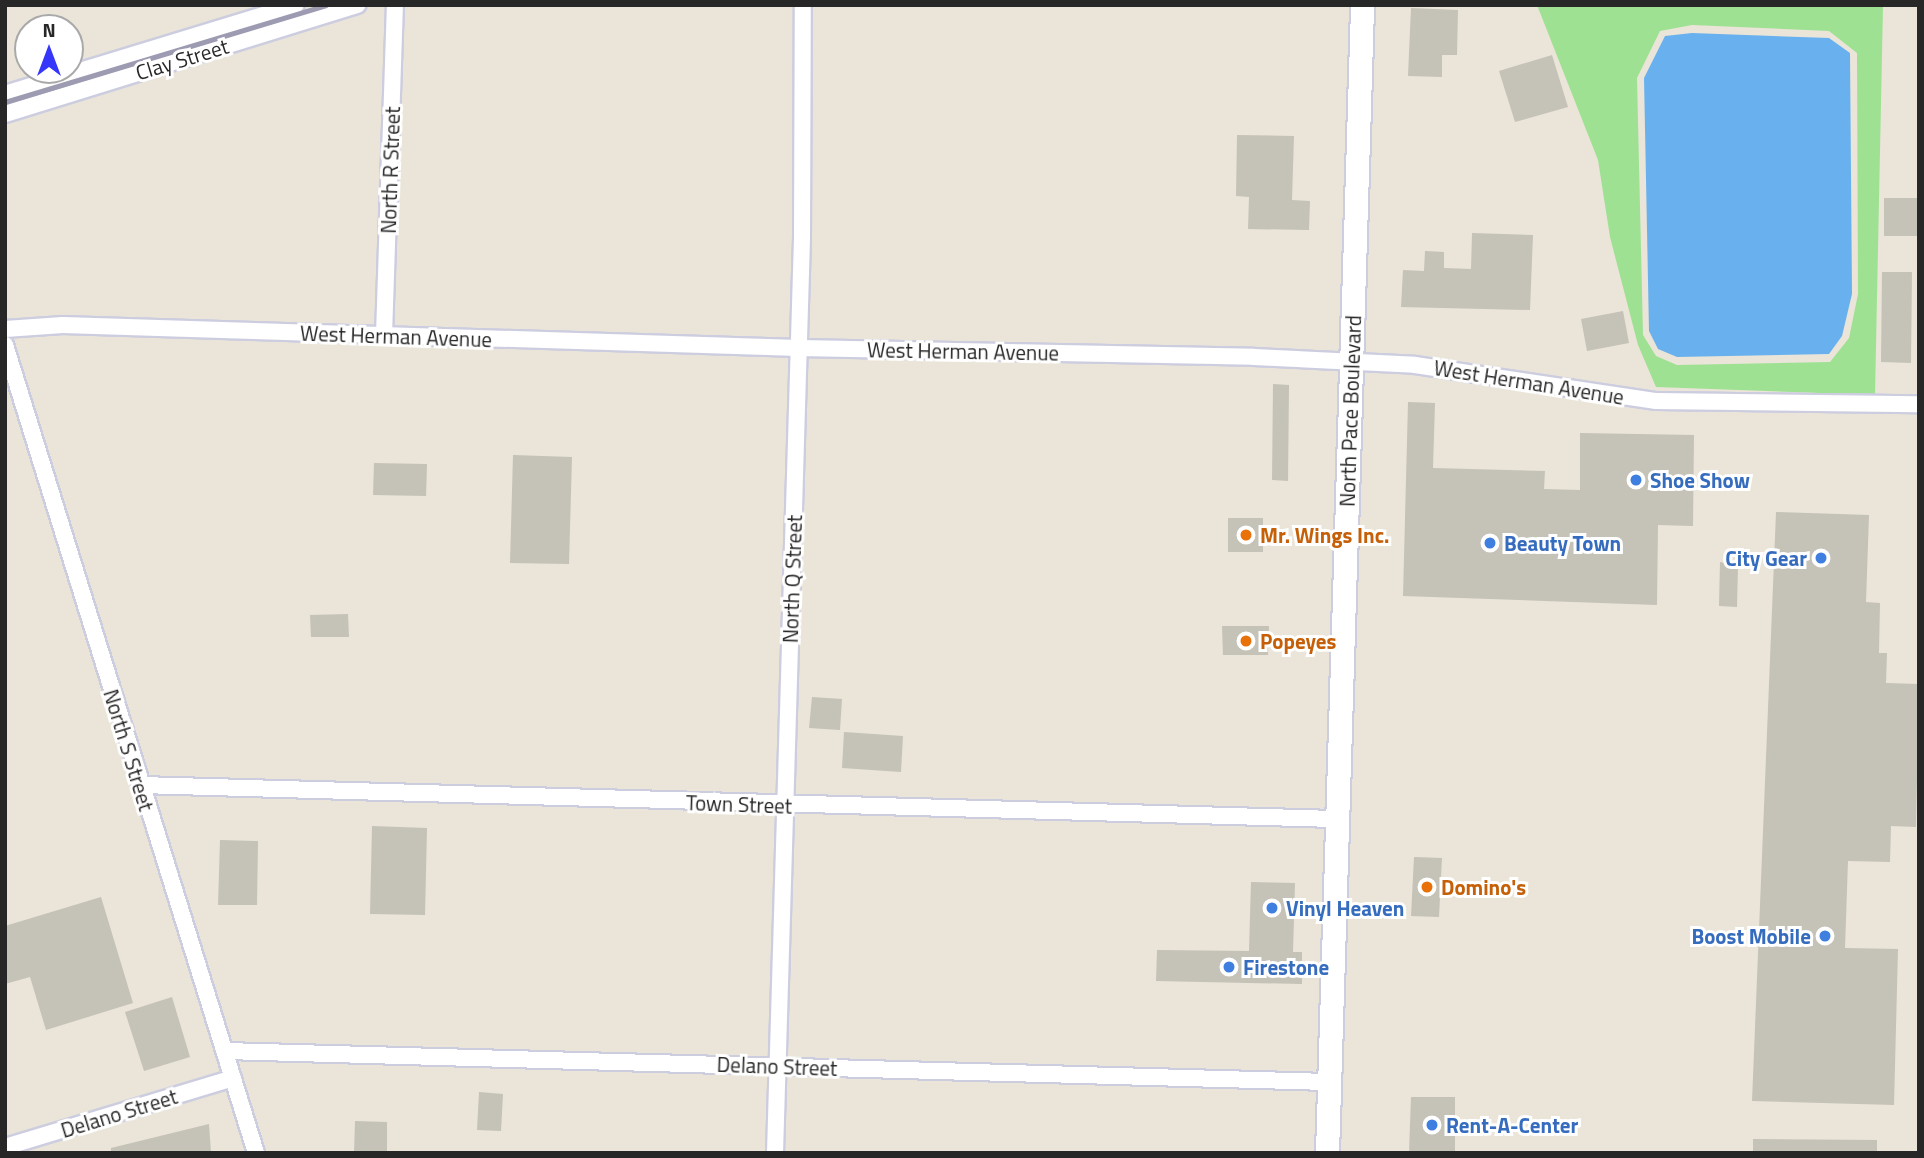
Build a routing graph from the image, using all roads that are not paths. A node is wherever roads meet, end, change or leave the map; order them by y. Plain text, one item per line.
1 (296, 5) edge
2 (358, 5) edge
3 (396, 5) edge
4 (803, 5) edge
5 (1362, 5) edge
6 (5, 94) edge
7 (5, 114) edge
8 (5, 329) edge
9 (384, 335) junction
10 (5, 345) edge
11 (799, 348) junction
12 (1352, 362) junction
13 (1919, 404) edge
14 (140, 785) junction
15 (786, 806) junction
16 (1338, 819) junction
17 (225, 1051) junction
18 (778, 1066) junction
19 (233, 1078) junction
20 (1329, 1082) junction
21 (5, 1147) edge
22 (256, 1153) edge
23 (775, 1153) edge
24 (1327, 1153) edge

1 - 6 street, Clay Street
2 - 7 street, Clay Street
3 - 9 street, North R Street
4 - 11 street, North Q Street
5 - 12 main road, North Pace Boulevard
8 - 9 street, West Herman Avenue
9 - 11 street, West Herman Avenue
10 - 14 street, North S Street
11 - 12 street, West Herman Avenue
11 - 15 street, North Q Street
12 - 13 street, West Herman Avenue
12 - 16 main road, North Pace Boulevard
14 - 15 street, Town Street
14 - 17 street, North S Street
15 - 16 street, Town Street
15 - 18 street, North Q Street
16 - 20 main road, North Pace Boulevard
17 - 18 street, Delano Street
17 - 19 street, North S Street
18 - 20 street, Delano Street
18 - 23 street, North Q Street
19 - 21 street, Delano Street
19 - 22 street, North S Street
20 - 24 main road, North Pace Boulevard

